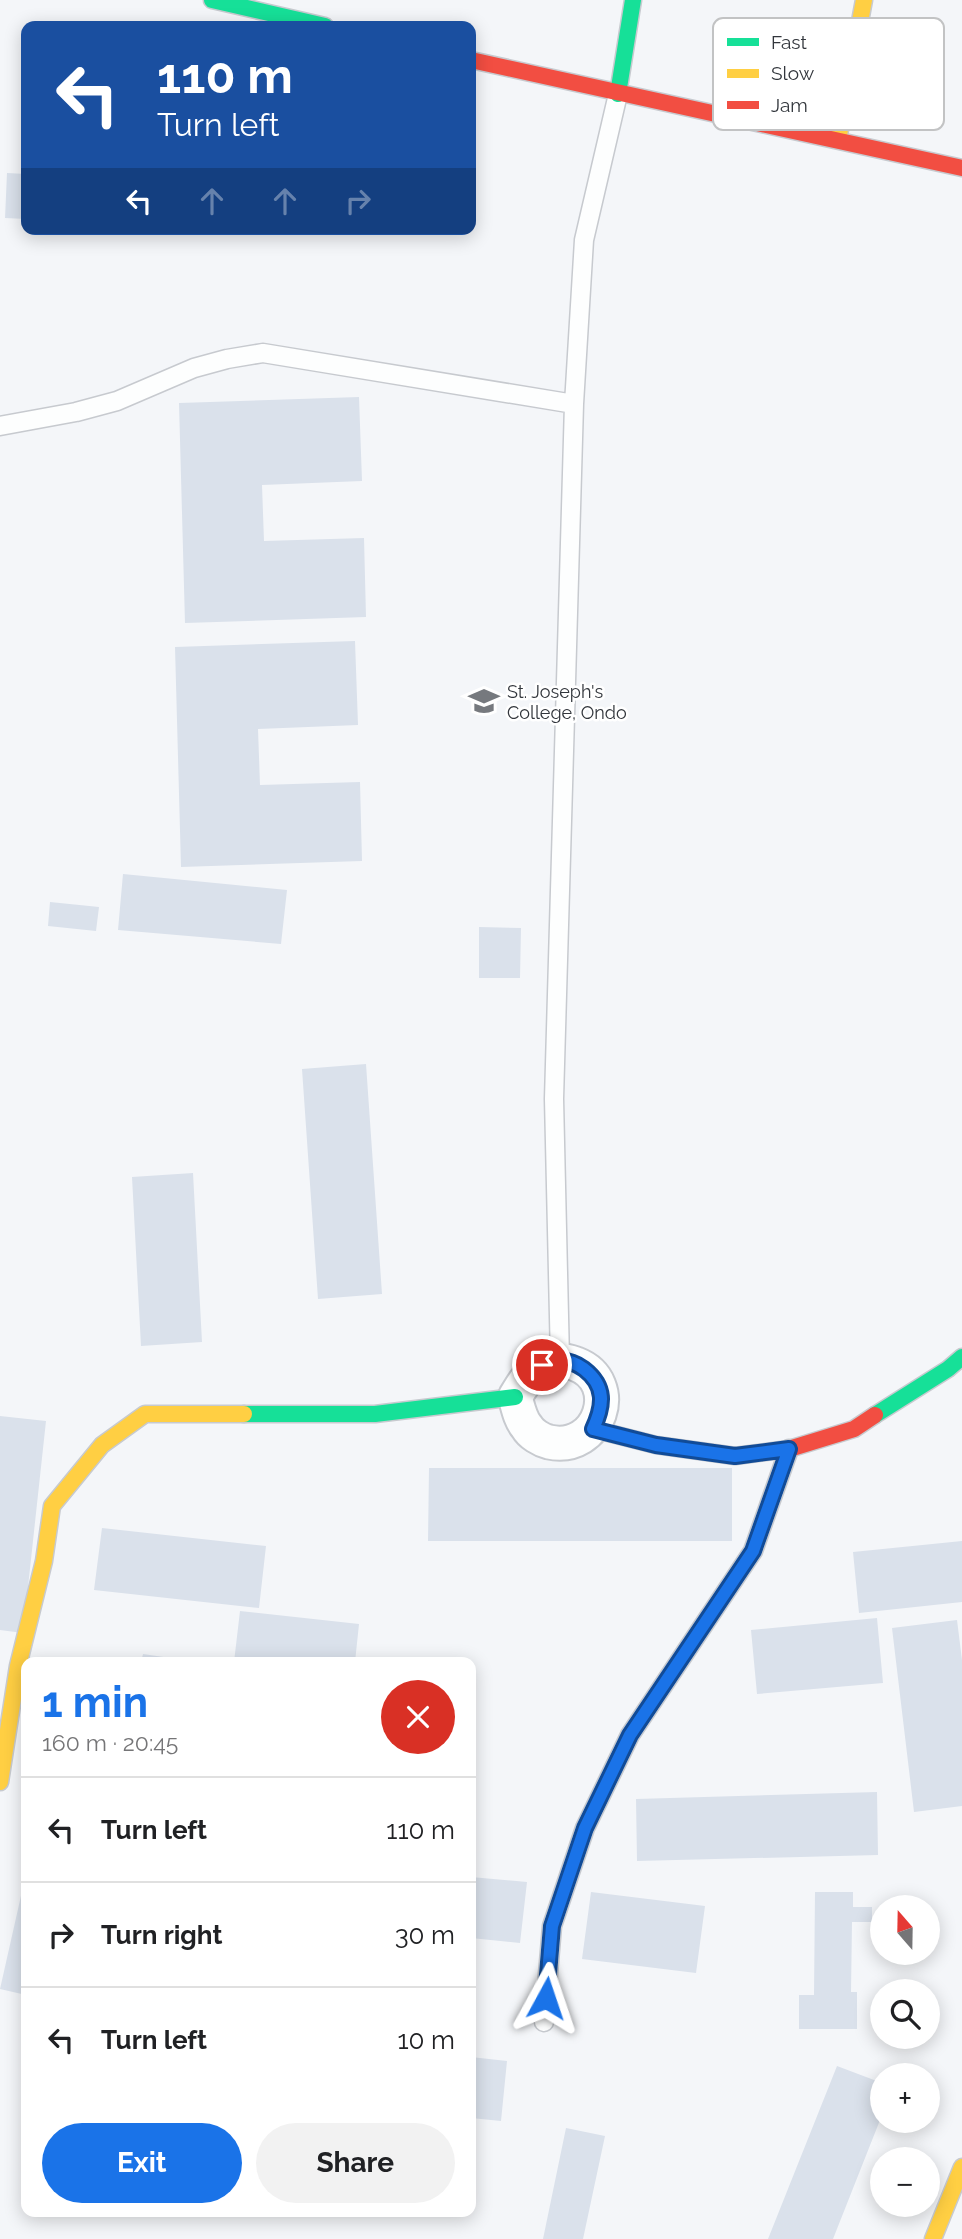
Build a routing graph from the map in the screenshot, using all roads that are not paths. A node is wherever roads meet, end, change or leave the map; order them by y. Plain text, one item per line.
1 (212, 0) edge
2 (633, 0) edge
3 (864, 0) edge
4 (861, 18) edge
5 (303, 21) edge
6 (476, 61) edge
7 (618, 94) junction
8 (713, 114) edge
9 (790, 130) edge
10 (840, 130) edge
11 (838, 140) junction
12 (962, 168) edge
13 (574, 404) junction
14 (0, 426) edge
15 (962, 1357) edge
16 (560, 1360) junction
17 (515, 1397) junction
18 (593, 1429) junction
19 (789, 1449) junction
20 (0, 1782) edge
21 (544, 2022) dead end
22 (962, 2167) edge
23 (933, 2239) edge

1 - 5 street
2 - 7 street
3 - 4 street
6 - 7 street
7 - 8 street
7 - 13 lane
9 - 11 street
10 - 11 street
11 - 12 street
13 - 14 lane
13 - 16 lane
15 - 19 street
16 - 17 street
16 - 18 street
17 - 18 street
17 - 20 street
18 - 19 street
19 - 21 lane
22 - 23 street

